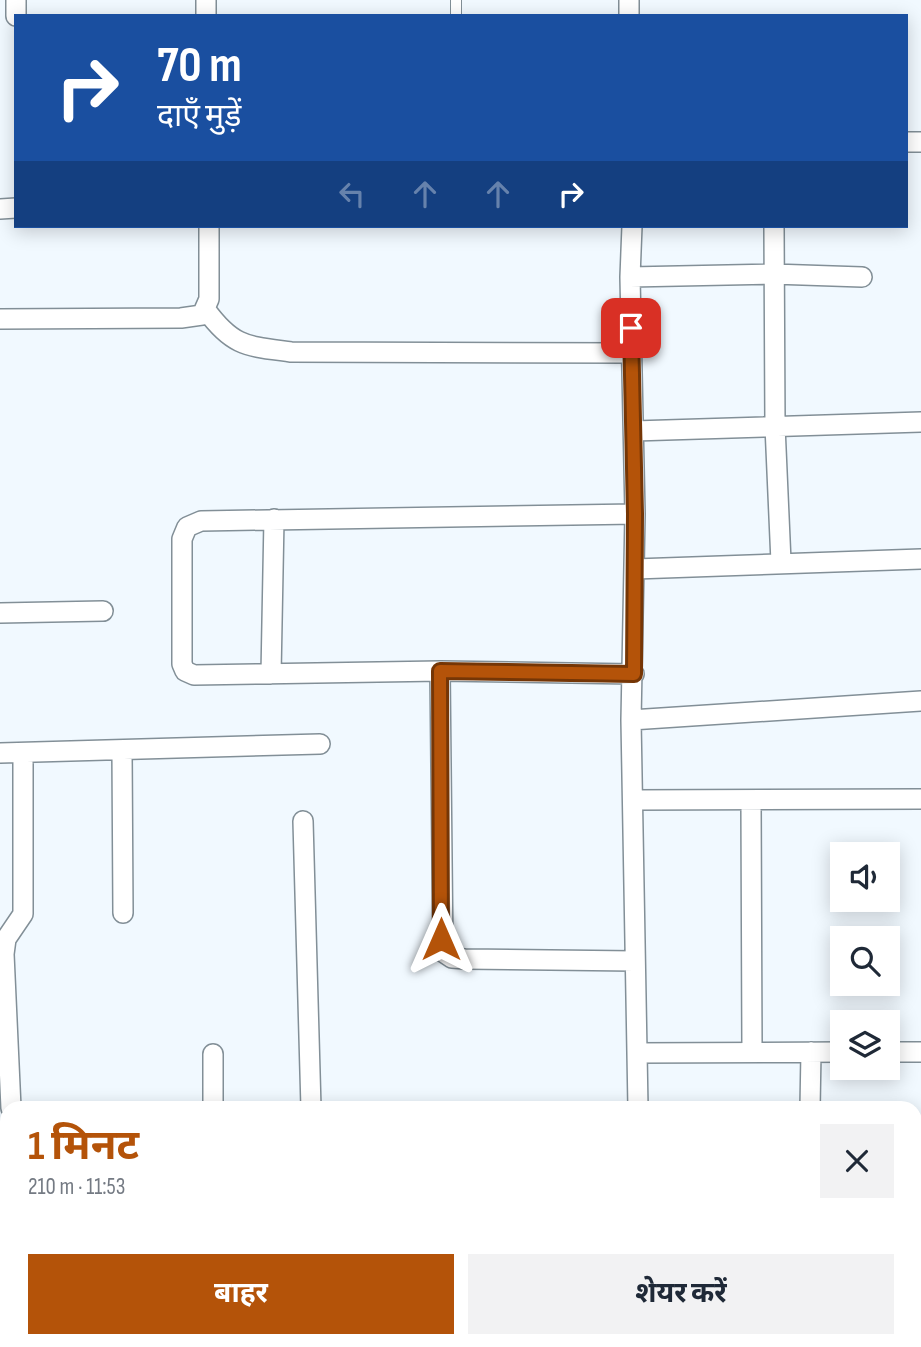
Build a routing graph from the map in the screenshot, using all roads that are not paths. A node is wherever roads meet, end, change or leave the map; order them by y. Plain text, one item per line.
1 (209, 228) edge
2 (632, 228) edge
3 (774, 228) edge
4 (774, 274) junction
5 (630, 277) junction
6 (862, 277) dead end
7 (206, 310) junction
8 (0, 319) edge
9 (632, 354) junction
10 (921, 422) edge
11 (775, 426) junction
12 (634, 431) junction
13 (635, 514) junction
14 (274, 519) junction
15 (921, 559) edge
16 (781, 562) junction
17 (635, 569) junction
18 (103, 611) dead end
19 (0, 613) edge
20 (440, 671) junction
21 (271, 674) junction
22 (634, 674) junction
23 (921, 701) edge
24 (632, 720) junction
25 (320, 744) dead end
26 (122, 750) junction
27 (0, 753) edge
28 (23, 753) junction
29 (921, 799) edge
30 (635, 800) junction
31 (751, 801) junction
32 (303, 821) dead end
33 (123, 913) dead end
34 (634, 961) junction
35 (752, 1052) junction
36 (811, 1052) junction
37 (830, 1052) edge
38 (900, 1052) edge
39 (921, 1052) edge
40 (637, 1053) junction
41 (213, 1054) dead end
42 (11, 1101) edge
43 (213, 1101) edge
44 (311, 1101) edge
45 (638, 1101) edge
46 (810, 1101) edge

1 - 7 street
2 - 5 street
3 - 4 street
4 - 5 street
4 - 6 street
4 - 11 street
5 - 9 street
7 - 8 street
7 - 9 street
9 - 12 street
10 - 11 street
11 - 12 street
11 - 16 street
12 - 13 street
13 - 14 street
13 - 17 street
14 - 21 street
14 - 21 street
15 - 16 street
16 - 17 street
17 - 22 street
18 - 19 street
20 - 21 street
20 - 22 street
20 - 34 street
22 - 24 street
23 - 24 street
24 - 30 street
25 - 26 street
26 - 28 street
26 - 33 street
27 - 28 street
28 - 42 street
29 - 31 street
30 - 31 street
30 - 34 street
31 - 35 street
32 - 44 street
34 - 40 street
35 - 36 street
35 - 40 street
36 - 37 street
36 - 46 street
38 - 39 street
40 - 45 street
41 - 43 street

